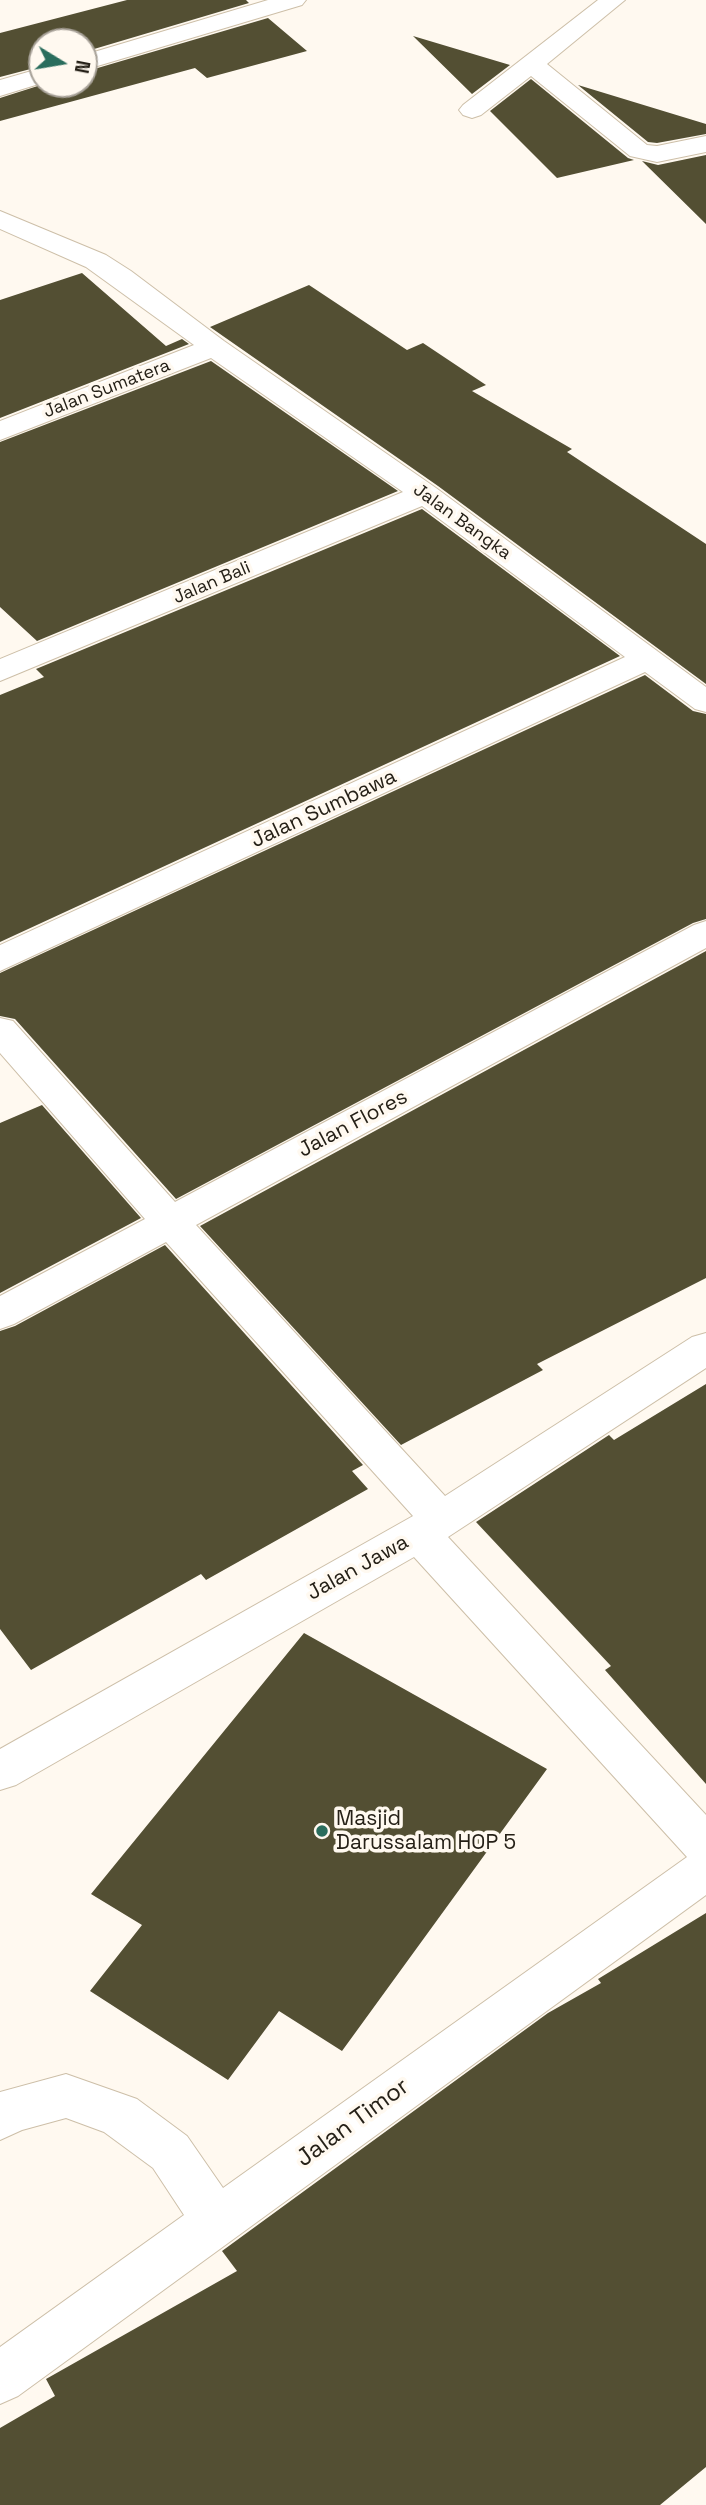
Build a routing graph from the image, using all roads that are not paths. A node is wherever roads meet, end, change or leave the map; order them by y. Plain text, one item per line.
1 (613, 0) edge
2 (278, 2) edge
3 (98, 59) edge
4 (531, 63) junction
5 (28, 79) edge
6 (0, 88) edge
7 (472, 110) dead end
8 (706, 144) edge
9 (0, 219) edge
10 (214, 347) junction
11 (0, 431) edge
12 (425, 494) junction
13 (647, 659) junction
14 (0, 671) edge
15 (706, 702) edge
16 (706, 933) edge
17 (0, 959) edge
18 (0, 1031) edge
19 (170, 1223) junction
20 (0, 1314) edge
21 (706, 1348) edge
22 (430, 1527) junction
23 (0, 1771) edge
24 (706, 1846) edge
25 (706, 1869) edge
26 (0, 2117) edge
27 (217, 2221) junction
28 (0, 2378) edge

1 - 4 street
2 - 3 street
4 - 7 street
4 - 8 street
5 - 6 street
9 - 10 street, Jalan Bangka
10 - 11 street, Jalan Sumatera
10 - 12 street, Jalan Bangka
12 - 13 street, Jalan Bangka
12 - 14 street, Jalan Bali
13 - 15 street, Jalan Bangka
13 - 17 street, Jalan Sumbawa
16 - 19 street, Jalan Flores
18 - 19 street
19 - 20 street, Jalan Flores
19 - 22 street
21 - 22 street, Jalan Jawa
22 - 23 street, Jalan Jawa
22 - 24 street
25 - 27 street, Jalan Timor
26 - 27 street
27 - 28 street, Jalan Timor

